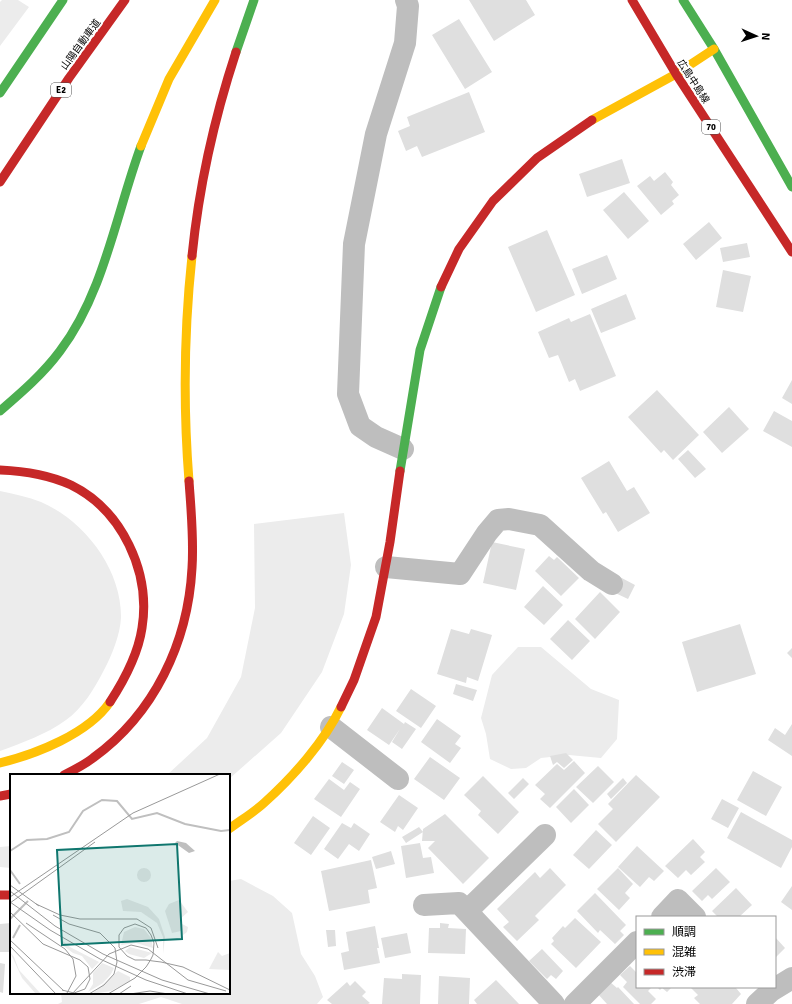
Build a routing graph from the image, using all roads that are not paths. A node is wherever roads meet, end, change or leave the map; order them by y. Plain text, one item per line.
1 (63, 0) edge
2 (125, 0) edge
3 (215, 0) edge
4 (254, 0) edge
5 (406, 0) edge
6 (632, 0) edge
7 (683, 0) edge
8 (714, 50) junction
9 (676, 74) junction
10 (0, 93) edge
11 (0, 182) edge
12 (792, 187) edge
13 (792, 252) edge
14 (0, 410) edge
15 (403, 449) junction
16 (0, 470) edge
17 (386, 567) junction
18 (612, 584) dead end
19 (331, 727) junction
20 (0, 763) edge
21 (66, 774) edge
22 (398, 779) dead end
23 (10, 794) edge
24 (0, 796) edge
25 (230, 827) edge
26 (545, 835) dead end
27 (424, 905) dead end
28 (467, 911) junction
29 (663, 916) edge
30 (694, 916) edge
31 (636, 943) edge
32 (792, 978) edge
33 (776, 987) edge
34 (775, 988) edge
35 (765, 994) edge
36 (554, 1004) edge
37 (575, 1004) edge

1 - 10 main road
2 - 11 main road, 山陽自動車道 / E2
3 - 14 main road
4 - 21 main road
5 - 15 street
6 - 9 main road, 広島中島線 / 70
7 - 8 main road
8 - 9 main road
8 - 12 main road
9 - 13 main road, 広島中島線 / 70
9 - 15 main road
15 - 17 main road
16 - 20 main road
17 - 18 street
17 - 19 main road
19 - 22 street
19 - 25 main road
23 - 24 main road
26 - 28 street
27 - 28 street
28 - 36 street
29 - 30 street
31 - 37 street
32 - 33 street
34 - 35 street

